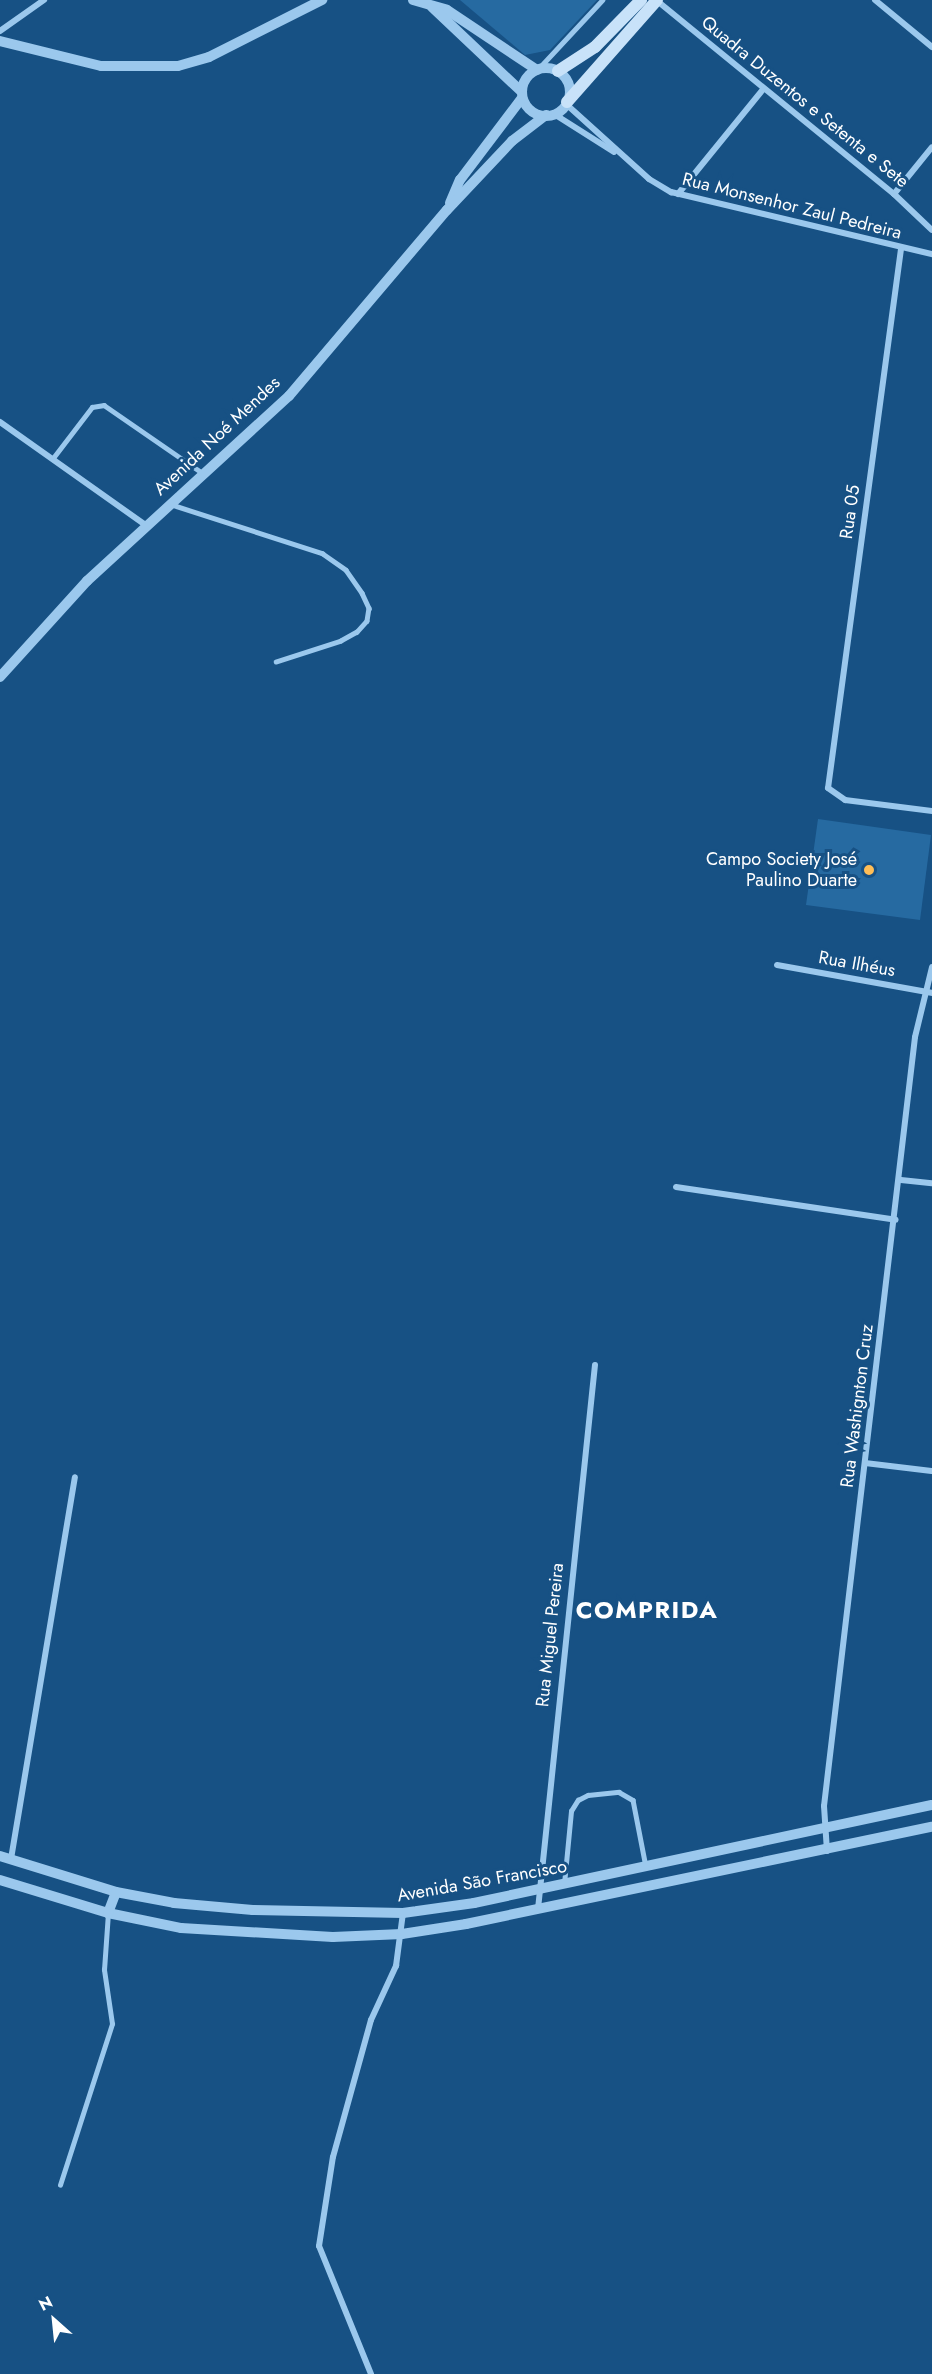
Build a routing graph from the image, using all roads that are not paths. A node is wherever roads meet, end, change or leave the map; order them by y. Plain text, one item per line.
1 (45, 0) edge
2 (322, 0) edge
3 (413, 0) edge
4 (440, 0) edge
5 (602, 0) edge
6 (641, 0) edge
7 (656, 0) edge
8 (875, 0) edge
9 (447, 16) junction
10 (0, 31) edge
11 (0, 41) edge
12 (932, 46) edge
13 (537, 70) junction
14 (558, 71) junction
15 (764, 88) junction
16 (522, 95) junction
17 (566, 103) junction
18 (550, 115) junction
19 (932, 147) edge
20 (620, 155) junction
21 (678, 194) junction
22 (894, 194) junction
23 (447, 210) junction
24 (932, 230) edge
25 (901, 249) junction
26 (932, 254) edge
27 (0, 422) edge
28 (53, 458) junction
29 (204, 474) junction
30 (171, 504) junction
31 (147, 526) junction
32 (276, 662) dead end
33 (0, 677) edge
34 (932, 811) edge
35 (777, 965) dead end
36 (932, 966) edge
37 (929, 992) edge
38 (901, 1180) junction
39 (932, 1183) edge
40 (676, 1187) dead end
41 (896, 1220) junction
42 (595, 1365) dead end
43 (865, 1463) junction
44 (932, 1472) edge
45 (75, 1477) dead end
46 (932, 1804) edge
47 (932, 1827) edge
48 (824, 1828) junction
49 (827, 1851) junction
50 (5, 1857) edge
51 (662, 1863) junction
52 (646, 1867) junction
53 (0, 1880) edge
54 (564, 1884) junction
55 (664, 1884) junction
56 (538, 1889) junction
57 (116, 1892) junction
58 (538, 1909) junction
59 (108, 1913) junction
60 (403, 1913) junction
61 (402, 1934) junction
62 (60, 2185) dead end
63 (371, 2374) edge

1 - 10 street
2 - 11 street
3 - 9 street
4 - 9 street
5 - 13 street
6 - 14 main road
7 - 15 street, Quadra Duzentos e Setenta e Sete
7 - 17 main road
8 - 12 street
9 - 13 street
9 - 16 street
13 - 14 street
13 - 16 street
14 - 17 street
15 - 21 street
15 - 22 street, Quadra Duzentos e Setenta e Sete
16 - 18 street
16 - 23 street, Avenida Noé Mendes
17 - 18 street
17 - 20 street, Rua Monsenhor Zaul Pedreira
18 - 20 street, Rua Monsenhor Zaul Pedreira
18 - 23 street, Avenida Noé Mendes
19 - 22 street
20 - 21 street, Rua Monsenhor Zaul Pedreira
21 - 25 street, Rua Monsenhor Zaul Pedreira
22 - 24 street, Quadra Duzentos e Setenta e Sete
23 - 29 street, Avenida Noé Mendes
25 - 26 street, Rua Monsenhor Zaul Pedreira
25 - 34 street, Rua 05
27 - 28 street
28 - 29 lane
28 - 31 street
29 - 30 street, Avenida Noé Mendes
30 - 31 street, Avenida Noé Mendes
30 - 32 lane
31 - 33 street, Avenida Noé Mendes
35 - 37 street, Rua Ilhéus
36 - 37 street, Rua Washignton Cruz
37 - 38 street, Rua Washignton Cruz
38 - 39 street
38 - 41 street, Rua Washignton Cruz
40 - 41 street
41 - 43 street, Rua Washignton Cruz
42 - 56 street, Rua Miguel Pereira
43 - 44 street
43 - 48 street, Rua Washignton Cruz
45 - 50 street
46 - 48 street, Avenida São Francisco
47 - 49 street, Avenida São Francisco
48 - 49 street, Rua Washignton Cruz
48 - 51 street, Avenida São Francisco
49 - 55 street, Avenida São Francisco
50 - 57 street, Avenida São Francisco
51 - 52 street, Avenida São Francisco
51 - 55 street
52 - 54 street, Avenida São Francisco
52 - 54 lane
53 - 59 street, Avenida São Francisco
54 - 56 street, Avenida São Francisco
55 - 58 street, Avenida São Francisco
56 - 58 street, Rua Miguel Pereira
56 - 60 street, Avenida São Francisco
57 - 59 street
57 - 60 street, Avenida São Francisco
58 - 61 street, Avenida São Francisco
59 - 61 street, Avenida São Francisco
59 - 62 lane
60 - 61 street
61 - 63 street

